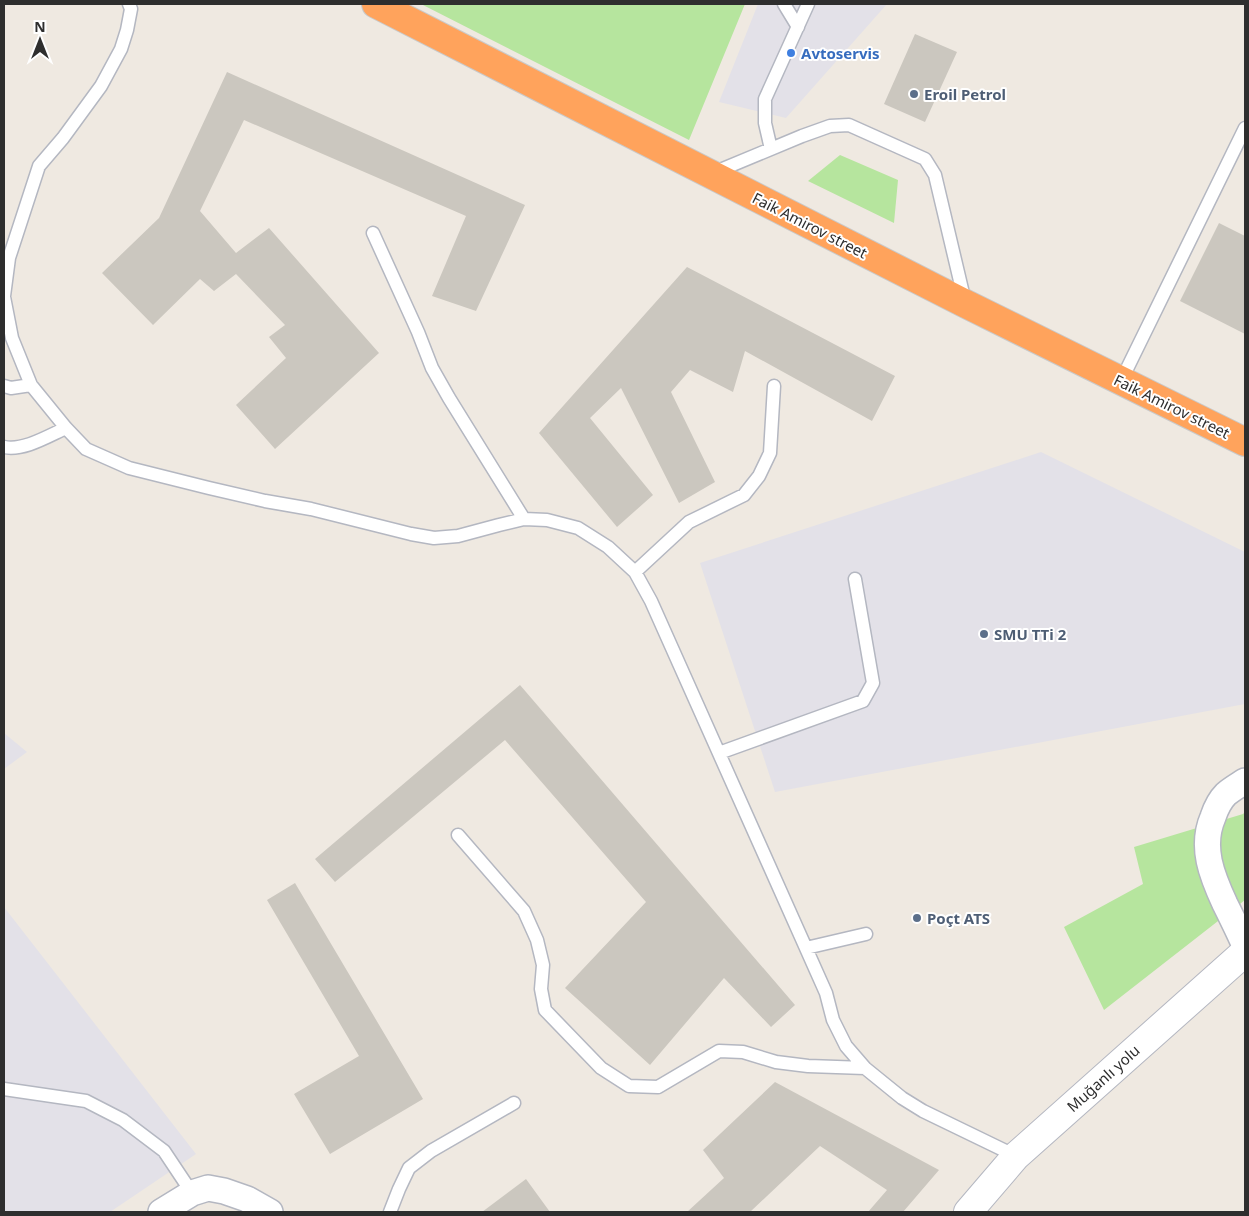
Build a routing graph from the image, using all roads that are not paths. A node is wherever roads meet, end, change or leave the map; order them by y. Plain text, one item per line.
1 (129, 4) edge
2 (376, 4) edge
3 (784, 4) edge
4 (808, 4) edge
5 (798, 27) junction
6 (1245, 128) edge
7 (771, 149) junction
8 (710, 174) junction
9 (373, 233) dead end
10 (4, 296) edge
11 (966, 304) junction
12 (1121, 381) junction
13 (31, 385) junction
14 (4, 386) edge
15 (774, 386) dead end
16 (66, 428) junction
17 (1245, 442) edge
18 (4, 447) edge
19 (524, 519) junction
20 (635, 572) junction
21 (856, 579) dead end
22 (719, 753) junction
23 (1245, 780) edge
24 (458, 835) dead end
25 (866, 934) dead end
26 (1245, 946) edge
27 (806, 948) junction
28 (1245, 952) edge
29 (865, 1068) junction
30 (4, 1089) edge
31 (514, 1103) dead end
32 (1016, 1156) junction
33 (192, 1193) junction
34 (161, 1212) edge
35 (270, 1212) edge
36 (390, 1212) edge
37 (968, 1212) edge

1 - 10 lane
2 - 8 highway, Faik Amirov street
3 - 5 lane
4 - 5 lane
5 - 7 lane
6 - 12 lane
7 - 8 lane
7 - 11 lane
8 - 11 highway, Faik Amirov street
9 - 19 lane
10 - 13 lane
11 - 12 highway, Faik Amirov street
12 - 17 highway, Faik Amirov street
13 - 14 lane
13 - 16 lane
15 - 20 lane
16 - 18 lane
16 - 19 lane
19 - 20 lane
20 - 22 lane
21 - 22 lane
22 - 27 lane
23 - 26 street
24 - 29 lane
25 - 27 lane
27 - 29 lane
28 - 32 street, Muğanlı yolu
29 - 32 lane
30 - 33 lane
31 - 36 lane
32 - 37 street, Muğanlı yolu
33 - 34 street
33 - 35 street

